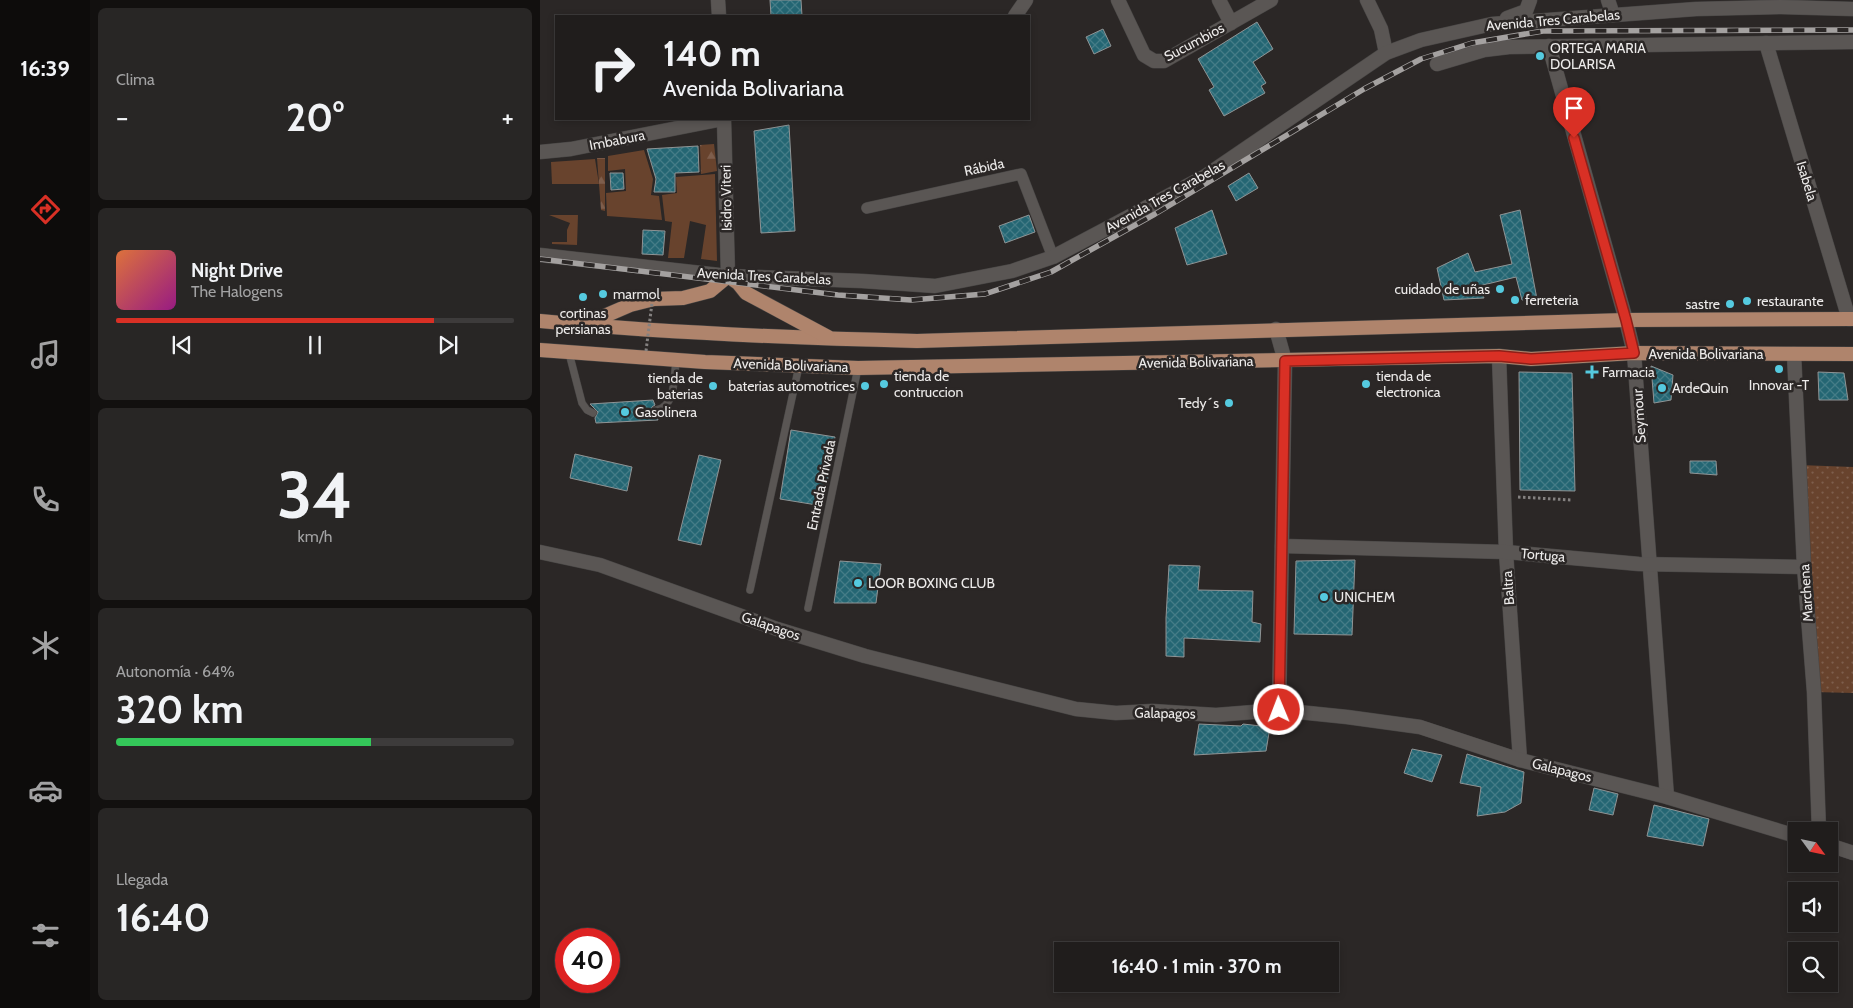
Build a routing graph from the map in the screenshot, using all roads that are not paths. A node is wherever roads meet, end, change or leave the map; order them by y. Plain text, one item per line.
1 (718, 0) edge
2 (1026, 0) edge
3 (1118, 0) edge
4 (1219, 0) edge
5 (1271, 0) edge
6 (1366, 0) edge
7 (1530, 0) edge
8 (1608, 0) edge
9 (1695, 4) edge
10 (1780, 4) edge
11 (1817, 5) edge
12 (1853, 9) edge
13 (719, 15) edge
14 (1016, 15) edge
15 (1612, 15) junction
16 (1231, 23) junction
17 (1492, 24) junction
18 (1853, 42) edge
19 (1766, 43) junction
20 (1548, 46) junction
21 (1386, 53) junction
22 (1437, 64) dead end
23 (719, 120) edge
24 (724, 120) edge
25 (540, 152) edge
26 (867, 208) dead end
27 (540, 255) edge
28 (1053, 257) junction
29 (728, 276) junction
30 (1851, 319) edge
31 (1626, 320) junction
32 (540, 321) edge
33 (583, 325) junction
34 (1276, 329) junction
35 (834, 339) junction
36 (540, 350) edge
37 (569, 353) junction
38 (1634, 353) junction
39 (1794, 354) junction
40 (1853, 354) edge
41 (1499, 356) junction
42 (676, 360) junction
43 (1285, 361) junction
44 (799, 366) junction
45 (858, 368) junction
46 (656, 410) dead end
47 (593, 413) dead end
48 (1282, 546) junction
49 (540, 552) edge
50 (1506, 552) junction
51 (563, 556) junction
52 (540, 559) edge
53 (1649, 564) junction
54 (1804, 567) junction
55 (750, 590) dead end
56 (808, 608) dead end
57 (1279, 710) junction
58 (1520, 760) junction
59 (1667, 797) junction
60 (1819, 822) edge
61 (1788, 834) edge
62 (1838, 848) edge
63 (1853, 853) edge

1 - 13 street
2 - 14 street
3 - 16 street, Sucumbios
4 - 16 street
5 - 16 street, Sucumbios
6 - 21 street
7 - 17 street
8 - 15 street
9 - 10 street, Avenida Tres Carabelas
9 - 15 street, Avenida Tres Carabelas
10 - 11 street, Avenida Tres Carabelas
11 - 12 street, Avenida Tres Carabelas
15 - 17 street, Avenida Tres Carabelas
17 - 21 street, Avenida Tres Carabelas
18 - 19 street
19 - 20 street
19 - 30 street, Isabela
20 - 22 street
20 - 31 street, Seymour
21 - 28 street, Avenida Tres Carabelas
23 - 25 street, Imbabura
24 - 29 street, Isidro Viteri
26 - 28 street, Rábida
27 - 29 street, Avenida Tres Carabelas
28 - 29 street, Avenida Tres Carabelas
29 - 33 main road
29 - 35 main road
30 - 31 main road, Avenida Bolivariana
31 - 34 main road, Avenida Bolivariana
31 - 38 street, Seymour
32 - 33 main road, Avenida Bolivariana
33 - 35 main road, Avenida Bolivariana
34 - 35 main road, Avenida Bolivariana
34 - 43 street
36 - 37 main road, Avenida Bolivariana
37 - 42 main road, Avenida Bolivariana
37 - 47 lane
38 - 39 main road, Avenida Bolivariana
38 - 41 main road, Avenida Bolivariana
38 - 53 street, Seymour
39 - 40 main road, Avenida Bolivariana
39 - 54 street, Marchena
41 - 43 main road, Avenida Bolivariana
41 - 50 street, Baltra
42 - 44 main road, Avenida Bolivariana
42 - 46 lane
43 - 45 main road, Avenida Bolivariana
43 - 48 street
44 - 45 main road, Avenida Bolivariana
44 - 55 lane
45 - 56 lane, Entrada Privada
48 - 50 street, Tortuga
48 - 57 street
49 - 51 street, Galapagos
50 - 53 street, Tortuga
50 - 58 street, Baltra
51 - 52 street
51 - 57 street, Galapagos
53 - 54 street, Tortuga
53 - 59 street, Seymour
54 - 60 street, Marchena
57 - 58 street, Galapagos
58 - 59 street, Galapagos
59 - 61 street, Galapagos
62 - 63 street

